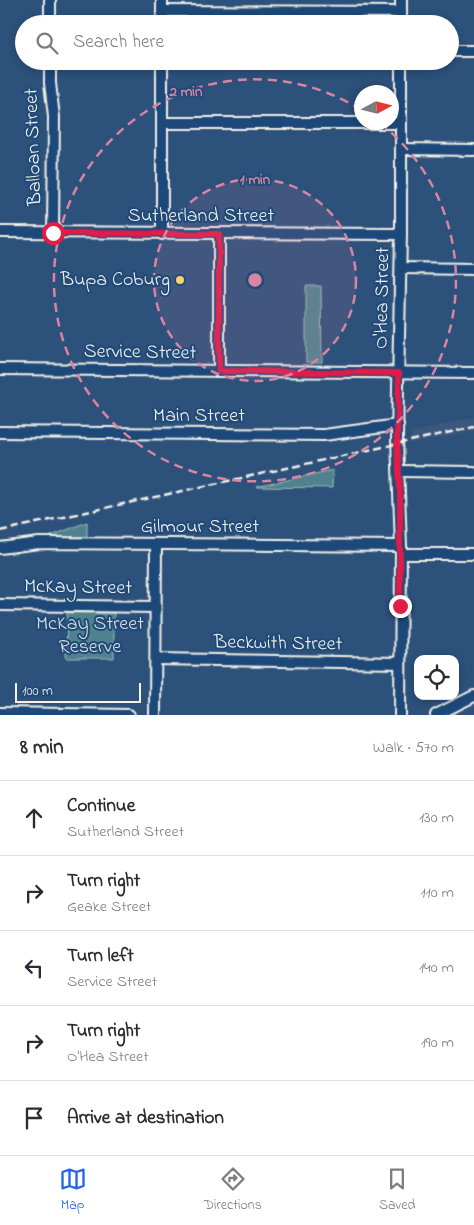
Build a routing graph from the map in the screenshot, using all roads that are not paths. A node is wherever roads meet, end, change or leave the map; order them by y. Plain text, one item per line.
1 (50, 0) edge
2 (162, 0) edge
3 (401, 0) edge
4 (162, 11) junction
5 (401, 12) joint
6 (50, 15) edge
7 (162, 15) edge
8 (459, 51) edge
9 (474, 51) edge
10 (50, 70) edge
11 (162, 70) edge
12 (401, 70) edge
13 (162, 123) junction
14 (401, 124) junction
15 (401, 149) junction
16 (474, 150) edge
17 (0, 232) edge
18 (53, 233) junction
19 (162, 234) junction
20 (219, 234) junction
21 (401, 234) junction
22 (401, 268) junction
23 (474, 269) edge
24 (0, 369) edge
25 (219, 371) junction
26 (399, 373) junction
27 (474, 373) edge
28 (398, 425) junction
29 (0, 432) edge
30 (400, 471) junction
31 (474, 472) edge
32 (156, 544) junction
33 (0, 548) edge
34 (401, 550) junction
35 (474, 554) edge
36 (0, 605) edge
37 (155, 607) junction
38 (156, 659) junction
39 (400, 663) junction
40 (474, 696) edge
41 (0, 713) edge
42 (129, 715) edge
43 (155, 715) edge
44 (400, 715) edge
45 (436, 715) edge

1 - 6 street
2 - 4 street
3 - 5 street
4 - 5 street
4 - 7 street
8 - 9 street
10 - 18 street, Balloan Street
11 - 13 street
12 - 14 street, O'Hea Street
13 - 14 street
13 - 19 street
14 - 15 street, O'Hea Street
15 - 16 street
15 - 21 street, O'Hea Street
17 - 18 street, Sutherland Street
18 - 19 street, Sutherland Street
19 - 20 street, Sutherland Street
20 - 21 street, Sutherland Street
20 - 25 street
21 - 22 street, O'Hea Street
22 - 23 street
22 - 26 street, O'Hea Street
24 - 25 street, Service Street
25 - 26 street, Service Street
26 - 27 street, Service Street
26 - 28 street, O'Hea Street
28 - 29 street, Main Street
28 - 30 street, O'Hea Street
30 - 31 street
30 - 34 street, O'Hea Street
32 - 33 street, Gilmour Street
32 - 34 street, Gilmour Street
32 - 37 street
34 - 35 street, Gilmour Street
34 - 39 street, O'Hea Street
36 - 37 street, McKay Street
37 - 38 street
38 - 39 street, Beckwith Street
38 - 43 street
39 - 44 street, O'Hea Street
40 - 45 street
41 - 42 street

